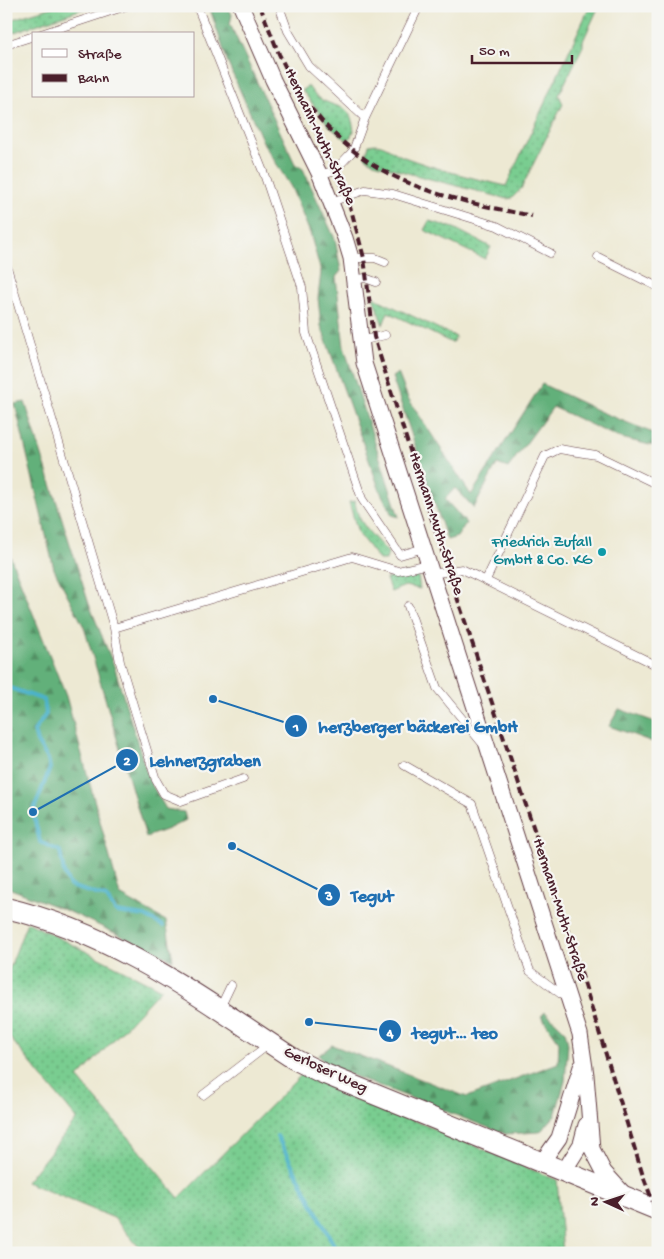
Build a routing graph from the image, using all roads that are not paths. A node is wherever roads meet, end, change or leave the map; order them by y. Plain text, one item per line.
1 (126, 6) edge
2 (197, 6) edge
3 (241, 6) edge
4 (279, 6) edge
5 (419, 6) edge
6 (47, 32) edge
7 (32, 37) edge
8 (6, 45) edge
9 (365, 118) junction
10 (320, 175) junction
11 (331, 202) junction
12 (550, 253) dead end
13 (598, 257) dead end
14 (351, 258) junction
15 (385, 262) dead end
16 (6, 264) edge
17 (353, 280) junction
18 (376, 282) dead end
19 (658, 287) edge
20 (386, 335) dead end
21 (361, 341) junction
22 (658, 485) edge
23 (424, 548) junction
24 (431, 569) junction
25 (486, 580) junction
26 (408, 606) dead end
27 (114, 628) junction
28 (658, 666) edge
29 (490, 752) junction
30 (404, 765) dead end
31 (243, 779) dead end
32 (6, 908) edge
33 (231, 985) dead end
34 (569, 1000) junction
35 (219, 1010) junction
36 (270, 1044) junction
37 (583, 1060) junction
38 (203, 1094) dead end
39 (589, 1117) junction
40 (542, 1162) junction
41 (564, 1171) junction
42 (626, 1196) junction
43 (658, 1210) edge

1 - 6 lane
2 - 23 lane
3 - 10 street, Hermann-Muth-Straße
4 - 9 lane
5 - 9 lane
7 - 8 lane
9 - 10 lane
10 - 11 street, Hermann-Muth-Straße
11 - 12 lane
11 - 14 street, Hermann-Muth-Straße
13 - 19 lane
14 - 15 lane
14 - 17 street, Hermann-Muth-Straße
16 - 27 lane
17 - 18 lane
17 - 21 street, Hermann-Muth-Straße
20 - 21 lane
21 - 23 street, Hermann-Muth-Straße
22 - 25 lane
23 - 24 street, Hermann-Muth-Straße
24 - 25 lane
24 - 27 lane
24 - 29 street, Hermann-Muth-Straße
25 - 28 lane
26 - 29 lane
27 - 31 lane
29 - 34 street, Hermann-Muth-Straße
30 - 34 lane
32 - 35 street, Gerloser Weg
33 - 35 lane
34 - 37 street, Hermann-Muth-Straße
35 - 36 street, Gerloser Weg
36 - 38 lane
36 - 40 street, Gerloser Weg
37 - 39 street, Hermann-Muth-Straße
37 - 40 street, Hermann-Muth-Straße
39 - 41 street, Hermann-Muth-Straße
39 - 42 street, Hermann-Muth-Straße
40 - 41 street, Gerloser Weg
41 - 42 street, Gerloser Weg
42 - 43 street, Gerloser Weg

